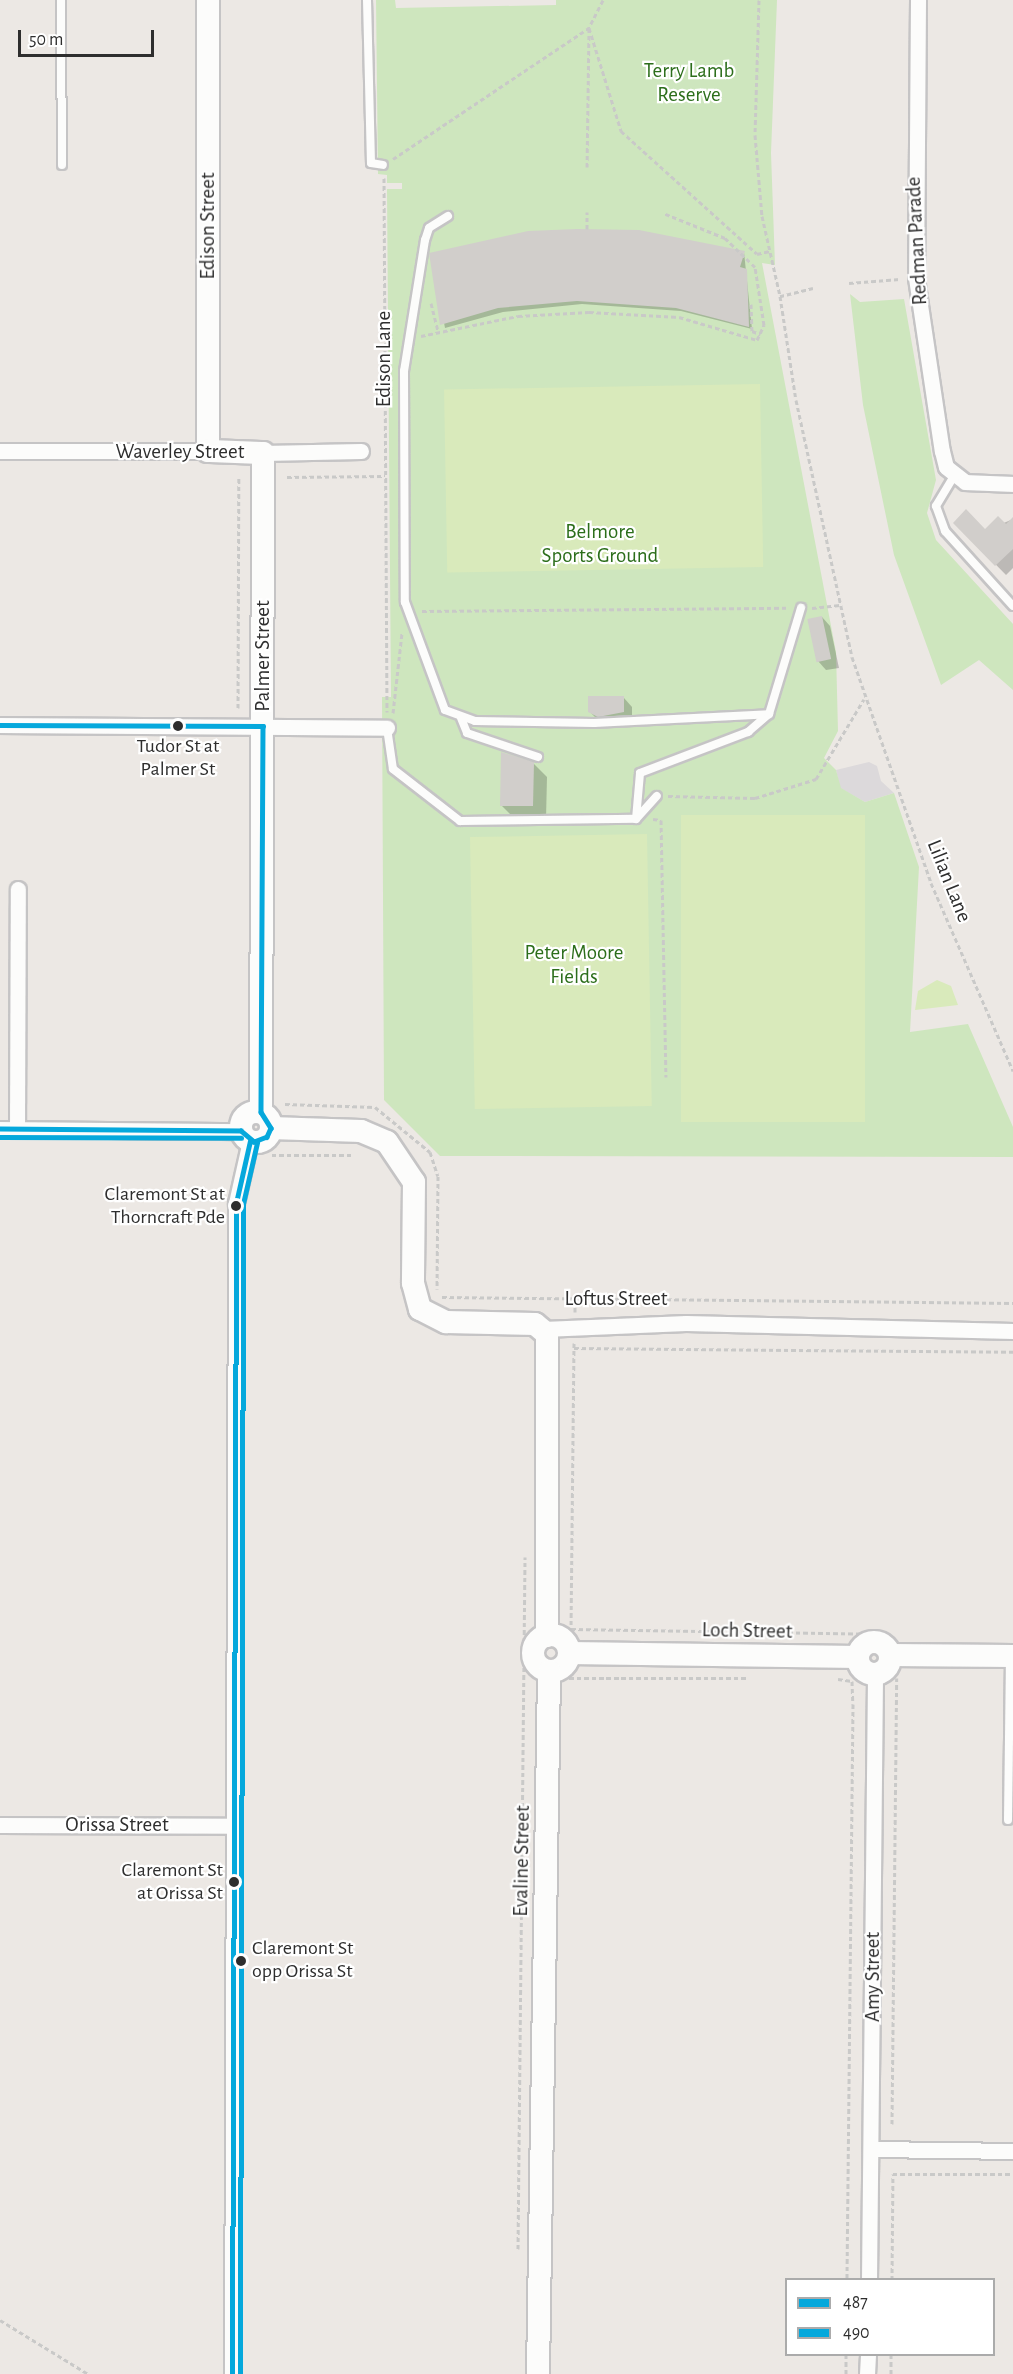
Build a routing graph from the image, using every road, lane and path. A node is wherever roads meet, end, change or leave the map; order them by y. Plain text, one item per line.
1 (61, 0) edge
2 (208, 0) edge
3 (367, 0) edge
4 (603, 0) edge
5 (759, 0) edge
6 (918, 0) edge
7 (589, 28) junction
8 (62, 165) dead end
9 (383, 165) junction
10 (587, 166) dead end
11 (587, 212) dead end
12 (663, 213) dead end
13 (448, 216) dead end
14 (586, 229) dead end
15 (770, 251) junction
16 (916, 278) junction
17 (849, 283) dead end
18 (813, 288) dead end
19 (780, 297) junction
20 (431, 303) dead end
21 (751, 303) dead end
22 (438, 332) junction
23 (760, 334) junction
24 (413, 337) junction
25 (0, 451) edge
26 (361, 451) dead end
27 (208, 452) junction
28 (263, 453) junction
29 (385, 476) junction
30 (954, 476) junction
31 (239, 477) dead end
32 (286, 477) dead end
33 (1013, 484) edge
34 (840, 605) junction
35 (1013, 606) edge
36 (801, 608) joint
37 (827, 608) dead end
38 (407, 611) junction
39 (864, 699) junction
40 (238, 708) dead end
41 (768, 714) junction
42 (461, 718) junction
43 (0, 725) edge
44 (263, 726) junction
45 (387, 728) junction
46 (538, 757) dead end
47 (657, 796) joint
48 (636, 819) junction
49 (18, 889) dead end
50 (1013, 1071) edge
51 (666, 1077) dead end
52 (285, 1104) dead end
53 (266, 1120) junction
54 (0, 1129) edge
55 (17, 1129) junction
56 (245, 1136) junction
57 (272, 1155) dead end
58 (354, 1155) dead end
59 (575, 1299) junction
60 (1013, 1304) edge
61 (574, 1324) junction
62 (543, 1329) junction
63 (1013, 1331) edge
64 (574, 1348) junction
65 (1013, 1352) edge
66 (525, 1548) dead end
67 (900, 1634) dead end
68 (547, 1636) junction
69 (569, 1653) junction
70 (890, 1655) junction
71 (1012, 1656) edge
72 (858, 1657) junction
73 (559, 1675) junction
74 (886, 1676) junction
75 (760, 1678) dead end
76 (832, 1678) dead end
77 (1008, 1820) dead end
78 (0, 1825) edge
79 (234, 1826) junction
80 (892, 2124) dead end
81 (872, 2149) junction
82 (1013, 2151) edge
83 (1013, 2174) edge
84 (518, 2257) dead end
85 (847, 2278) edge
86 (869, 2278) edge
87 (892, 2278) edge
88 (0, 2320) edge
89 (846, 2356) edge
90 (867, 2356) edge
91 (891, 2356) edge
92 (88, 2374) edge
93 (232, 2374) edge
94 (538, 2374) edge
95 (846, 2374) edge
96 (867, 2374) edge
97 (891, 2374) edge

1 - 8 lane
2 - 27 street, Edison Street
3 - 9 lane
4 - 7 path
5 - 15 path, Lilian Lane
6 - 16 street, Redman Parade
7 - 9 path
7 - 10 path
7 - 15 path
9 - 29 path, Edison Lane
11 - 14 path
12 - 23 path
13 - 24 lane
15 - 19 path, Lilian Lane
16 - 17 path
16 - 30 street, Redman Parade
18 - 19 path
19 - 34 path, Lilian Lane
20 - 22 path
21 - 23 path
22 - 23 path
22 - 24 path
24 - 38 lane
25 - 27 street, Waverley Street
26 - 28 street, Waverley Street
27 - 28 street, Waverley Street
28 - 44 street, Palmer Street
29 - 32 path
29 - 45 path, Edison Lane
30 - 33 street
30 - 35 lane
31 - 40 path, Palmer Street
34 - 37 path
34 - 39 path, Lilian Lane
36 - 38 path
36 - 41 lane
38 - 42 lane
38 - 45 path
39 - 47 path
39 - 50 path, Lilian Lane
41 - 42 lane
41 - 48 lane
42 - 46 lane
43 - 44 street
44 - 45 street
44 - 53 street, Palmer Street
45 - 48 lane
47 - 48 lane
48 - 51 path
49 - 55 street
52 - 59 path, Loftus Street
53 - 56 street
53 - 62 street, Loftus Street
54 - 55 street
55 - 56 street
56 - 79 street
57 - 58 path
59 - 60 path, Loftus Street
59 - 61 path
61 - 62 street, Loftus Street
61 - 63 street, Loftus Street
61 - 64 path
62 - 68 street
64 - 65 path
64 - 67 path, Loch Street
66 - 84 path, Evaline Street
68 - 69 street
68 - 73 street
69 - 72 street, Loch Street
69 - 73 street
70 - 71 street
70 - 72 street
70 - 74 street
71 - 77 lane
72 - 74 street
73 - 75 path
73 - 94 street, Evaline Street
74 - 80 path, Amy Street
74 - 81 street, Amy Street
76 - 85 path, Amy Street
78 - 79 street, Orissa Street
79 - 93 street
81 - 82 street
81 - 86 street, Amy Street
83 - 87 path
88 - 92 path
89 - 95 path
90 - 96 street
91 - 97 path

